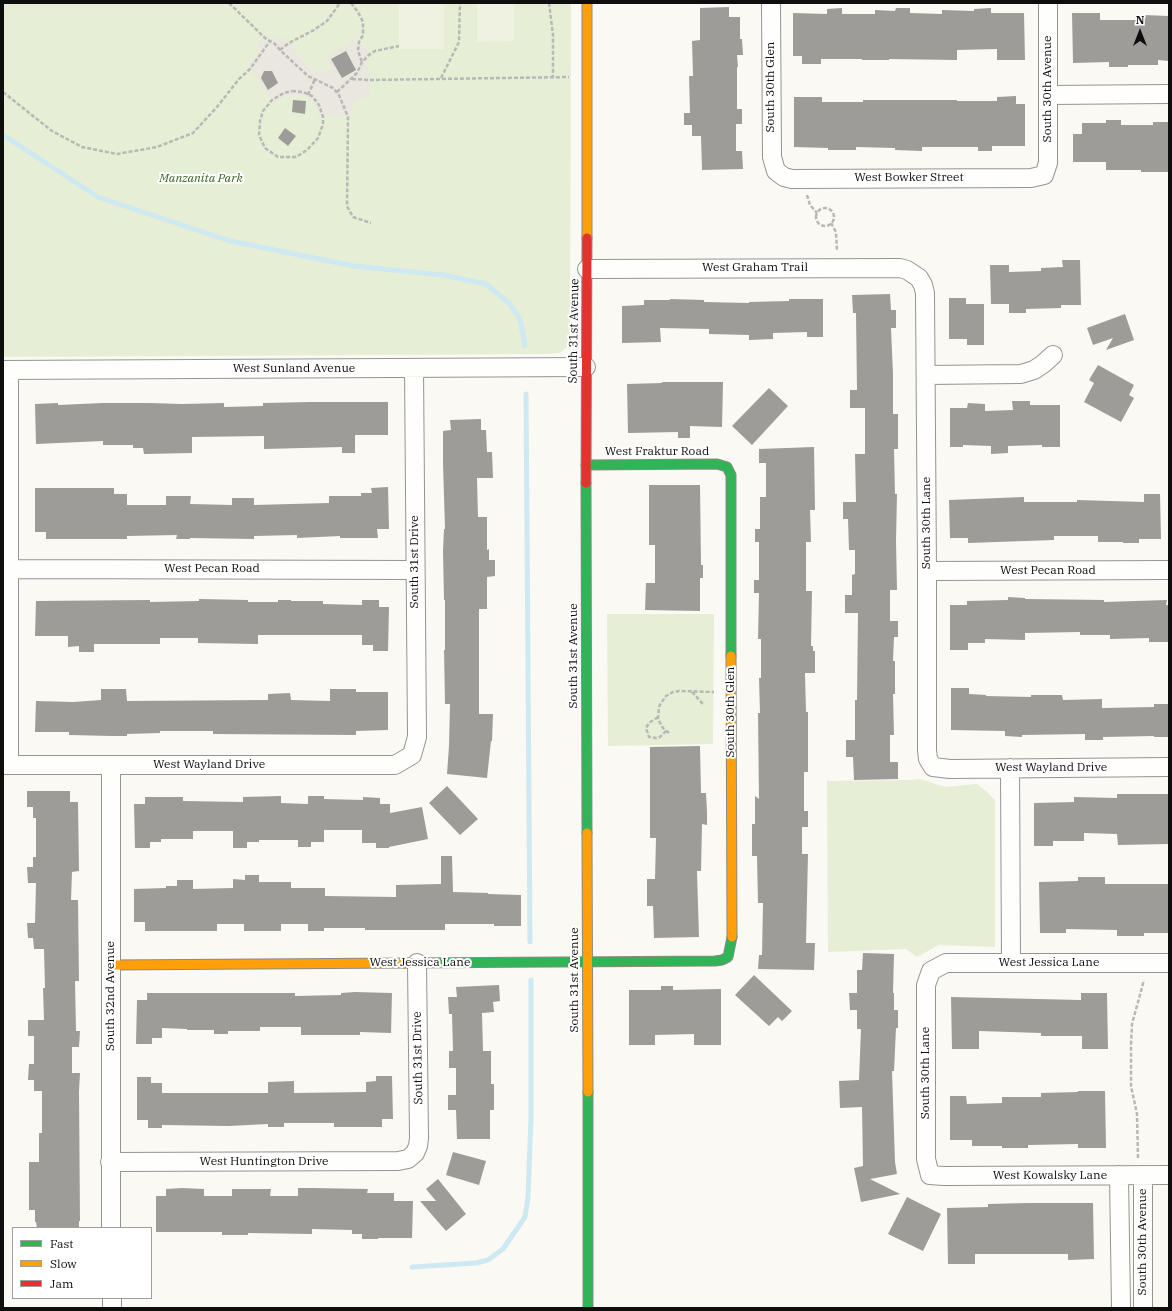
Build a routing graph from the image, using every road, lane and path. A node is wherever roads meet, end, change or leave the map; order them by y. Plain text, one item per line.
1 (229, 3) edge
2 (340, 3) edge
3 (351, 3) edge
4 (460, 3) edge
5 (549, 3) edge
6 (587, 3) edge
7 (771, 3) edge
8 (1048, 3) edge
9 (270, 41) junction
10 (399, 46) dead end
11 (280, 50) junction
12 (362, 62) junction
13 (441, 78) junction
14 (315, 79) junction
15 (352, 79) junction
16 (3, 92) edge
17 (337, 92) junction
18 (1169, 94) edge
19 (308, 95) junction
20 (1048, 95) junction
21 (776, 171) joint
22 (1044, 175) joint
23 (371, 223) dead end
24 (831, 223) junction
25 (837, 268) junction
26 (587, 269) junction
27 (920, 278) joint
28 (1053, 355) dead end
29 (586, 367) junction
30 (414, 368) junction
31 (6, 370) edge
32 (926, 375) junction
33 (586, 465) junction
34 (727, 467) joint
35 (9, 569) junction
36 (416, 570) junction
37 (1169, 570) edge
38 (927, 571) junction
39 (692, 691) junction
40 (715, 692) dead end
41 (703, 704) dead end
42 (658, 717) junction
43 (666, 731) junction
44 (669, 734) dead end
45 (412, 755) joint
46 (6, 765) edge
47 (111, 765) junction
48 (933, 767) joint
49 (1169, 767) edge
50 (1010, 768) junction
51 (728, 957) joint
52 (587, 962) junction
53 (417, 963) junction
54 (1011, 963) junction
55 (1145, 963) junction
56 (1169, 963) edge
57 (111, 965) junction
58 (931, 971) joint
59 (415, 1153) joint
60 (110, 1162) junction
61 (930, 1175) joint
62 (1119, 1175) junction
63 (1140, 1175) junction
64 (1169, 1175) edge
65 (111, 1227) edge
66 (588, 1308) edge
67 (1121, 1308) edge
68 (1143, 1308) edge

1 - 9 path
2 - 11 path
3 - 12 path
4 - 13 path
5 - 13 path
6 - 26 street, South 31st Avenue
7 - 21 street, South 30th Glen
8 - 20 street, South 30th Avenue
9 - 11 path
9 - 16 path
10 - 12 path
11 - 14 path
12 - 15 path
13 - 15 path
14 - 17 path
14 - 19 path
15 - 17 path
17 - 23 path
18 - 20 street
19 - 19 path
20 - 22 street, South 30th Avenue
21 - 22 street, West Bowker Street
24 - 24 path
24 - 25 path
25 - 26 street, West Graham Trail
25 - 27 street, West Graham Trail
26 - 29 street, South 31st Avenue
27 - 32 street, South 30th Lane
28 - 32 street
29 - 30 street, West Sunland Avenue
29 - 33 street, South 31st Avenue
30 - 31 street, West Sunland Avenue
30 - 36 street, South 31st Drive
31 - 35 street
32 - 38 street, South 30th Lane
33 - 34 street, West Fraktur Road
33 - 52 street, South 31st Avenue
34 - 51 street, South 30th Glen
35 - 36 street, West Pecan Road
35 - 46 street
36 - 45 street, South 31st Drive
37 - 38 street, West Pecan Road
38 - 48 street, South 30th Lane
39 - 40 path
39 - 41 path
39 - 42 path
42 - 43 path
42 - 43 path
43 - 44 path
45 - 47 street, West Wayland Drive
46 - 47 street, West Wayland Drive
47 - 57 street, South 32nd Avenue
48 - 50 street, West Wayland Drive
49 - 50 street, West Wayland Drive
50 - 54 street
51 - 52 street, West Jessica Lane
52 - 53 street, West Jessica Lane
52 - 66 street, South 31st Avenue
53 - 57 street, West Jessica Lane
53 - 59 street, South 31st Drive
54 - 55 street, West Jessica Lane
54 - 58 street, West Jessica Lane
55 - 56 street, West Jessica Lane
55 - 63 path
57 - 60 street, South 32nd Avenue
58 - 61 street, South 30th Lane
59 - 60 street, West Huntington Drive
60 - 65 street, South 32nd Avenue
61 - 62 street, West Kowalsky Lane
62 - 63 street, West Kowalsky Lane
62 - 67 street, South 30th Avenue
63 - 64 street, West Kowalsky Lane
63 - 68 street, South 30th Avenue

